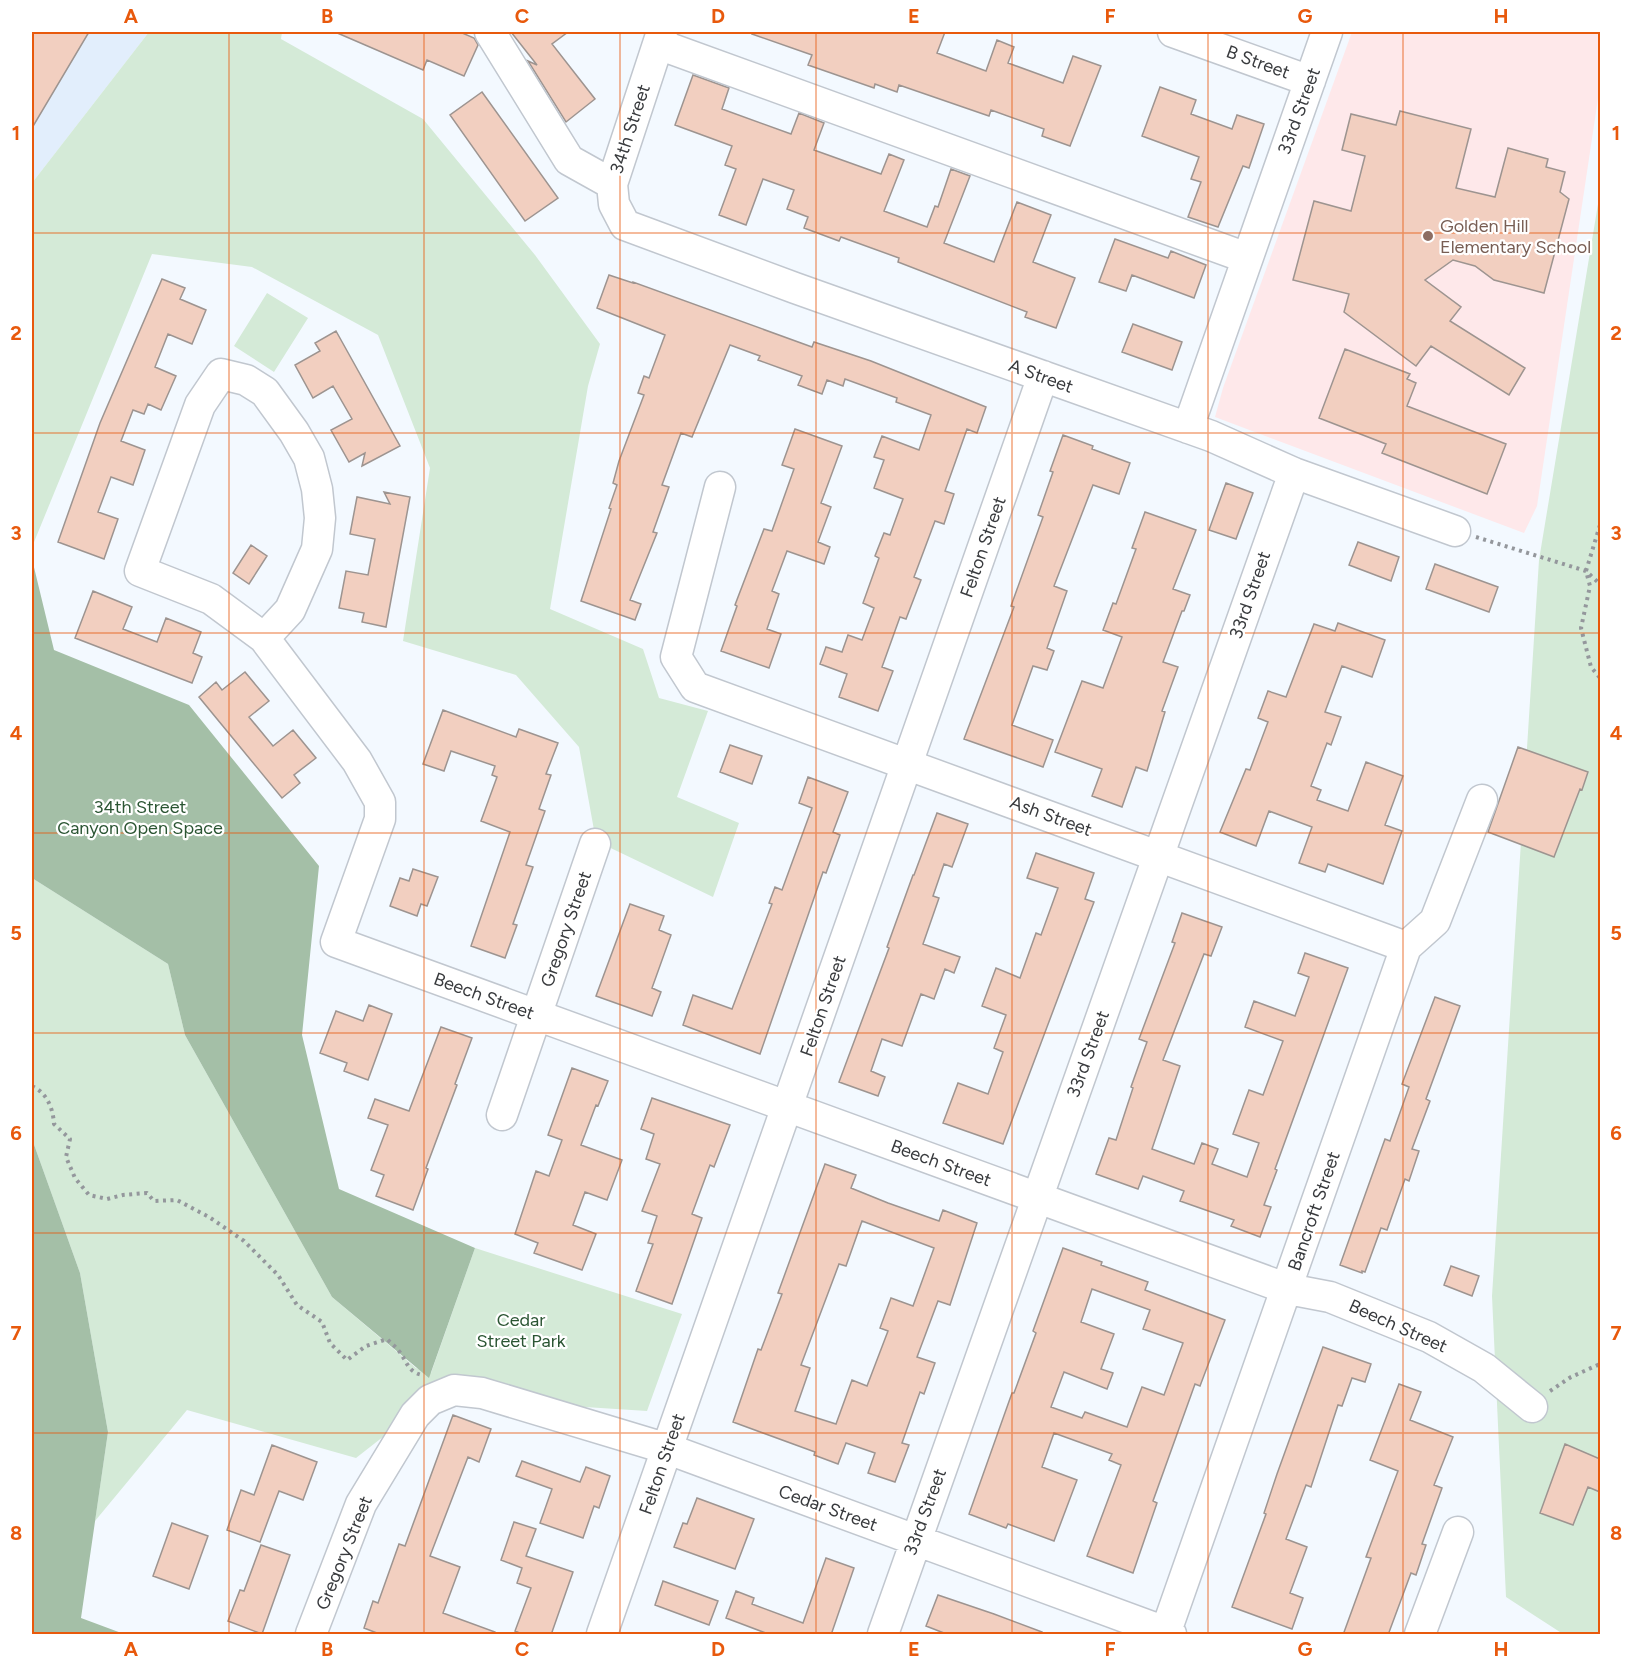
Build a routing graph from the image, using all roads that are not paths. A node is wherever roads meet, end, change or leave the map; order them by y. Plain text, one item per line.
1 (490, 32) edge
2 (1173, 32) edge
3 (1327, 32) edge
4 (660, 38) edge
5 (1310, 81) junction
6 (612, 183) junction
7 (625, 225) joint
8 (1247, 258) junction
9 (1042, 376) junction
10 (1188, 428) junction
11 (1294, 473) junction
12 (720, 487) dead end
13 (1455, 531) road end
14 (264, 638) junction
15 (908, 764) junction
16 (1482, 800) dead end
17 (595, 844) dead end
18 (1158, 856) junction
19 (1406, 947) junction
20 (536, 1016) junction
21 (788, 1106) junction
22 (502, 1115) dead end
23 (1036, 1198) junction
24 (1288, 1288) junction
25 (482, 1393) joint
26 (1532, 1407) road end
27 (668, 1449) junction
28 (1458, 1532) dead end
29 (915, 1541) junction
30 (1168, 1634) edge
31 (311, 1635) edge
32 (602, 1635) edge
33 (883, 1635) edge
34 (1420, 1635) edge

1 - 6 street
2 - 5 street, B Street
3 - 5 street, 33rd Street
4 - 6 street, 34th Street
4 - 8 street
5 - 8 street, 33rd Street
6 - 7 street, 34th Street
7 - 9 street, A Street
8 - 10 street, 33rd Street
9 - 10 street, A Street
9 - 15 street, Felton Street
10 - 11 street, A Street
11 - 13 street, A Street
11 - 18 street, 33rd Street
12 - 15 street, Ash Street
14 - 14 street
14 - 20 street, Beech Street
15 - 18 street, Ash Street
15 - 21 street, Felton Street
16 - 19 street, Bancroft Street
17 - 20 street, Gregory Street
18 - 19 street, Ash Street
18 - 23 street, 33rd Street
19 - 24 street, Bancroft Street
20 - 21 street, Beech Street
20 - 22 street, Gregory Street
21 - 23 street, Beech Street
21 - 27 street, Felton Street
23 - 24 street, Beech Street
23 - 29 street, 33rd Street
24 - 26 street, Beech Street
24 - 30 street, Bancroft Street
25 - 27 street, Cedar Street
25 - 31 street, Gregory Street
27 - 29 street, Cedar Street
27 - 32 street, Felton Street
28 - 34 street
29 - 30 street, Cedar Street
29 - 33 street, 33rd Street

